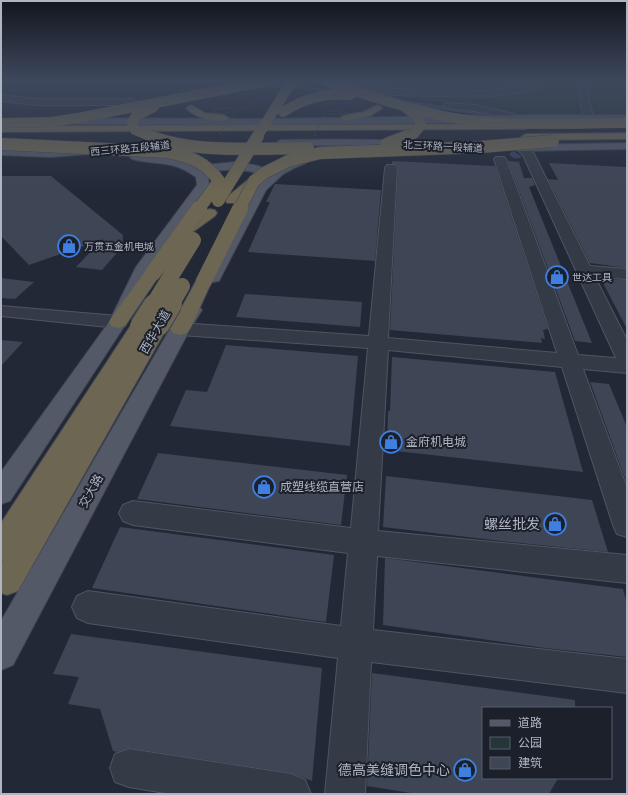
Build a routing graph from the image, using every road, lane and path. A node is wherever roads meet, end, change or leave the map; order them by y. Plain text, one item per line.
1 (62, 118) edge
2 (77, 118) edge
3 (135, 118) edge
4 (208, 118) edge
5 (226, 118) edge
6 (266, 118) edge
7 (271, 118) edge
8 (295, 118) edge
9 (323, 118) edge
10 (344, 118) edge
11 (373, 118) edge
12 (419, 118) edge
13 (462, 118) edge
14 (513, 118) edge
15 (38, 121) junction
16 (316, 121) junction
17 (1, 122) edge
18 (257, 122) junction
19 (627, 123) edge
20 (627, 126) edge
21 (1, 128) edge
22 (314, 136) dead end
23 (627, 136) edge
24 (261, 140) junction
25 (627, 141) edge
26 (553, 142) junction
27 (1, 144) edge
28 (214, 146) junction
29 (627, 146) edge
30 (361, 148) junction
31 (522, 148) junction
32 (50, 154) junction
33 (492, 154) junction
34 (391, 168) dead end
35 (194, 170) junction
36 (274, 175) junction
37 (219, 181) junction
38 (254, 181) junction
39 (225, 200) junction
40 (217, 214) junction
41 (221, 232) junction
42 (181, 234) junction
43 (584, 271) junction
44 (627, 274) edge
45 (1, 311) edge
46 (149, 326) junction
47 (378, 343) junction
48 (569, 360) junction
49 (627, 360) edge
50 (627, 366) edge
51 (1, 493) edge
52 (133, 513) dead end
53 (627, 525) edge
54 (364, 542) junction
55 (1, 548) edge
56 (627, 569) edge
57 (8, 582) dead end
58 (36, 590) junction
59 (88, 607) dead end
60 (1, 624) edge
61 (356, 644) junction
62 (1, 653) edge
63 (627, 676) edge
64 (129, 768) dead end
65 (291, 794) edge
66 (345, 794) edge

1 - 15 street
2 - 17 highway, bridge
3 - 28 highway, bridge
4 - 21 highway
5 - 18 highway
6 - 18 main road, 西三环路五段辅道
7 - 39 highway, 西华大道, bridge
8 - 16 main road
9 - 22 path, bridge
10 - 16 highway
11 - 20 highway
12 - 30 highway, bridge
13 - 19 highway, bridge
14 - 16 main road
15 - 17 main road, 西三环路五段辅道
15 - 18 main road, 西三环路五段辅道
23 - 24 highway
24 - 27 highway
24 - 32 main road, 西三环路五段辅道
24 - 33 main road, 北三环路一段辅道
25 - 26 highway
26 - 30 highway, bridge
26 - 38 highway, bridge
27 - 28 highway, bridge
27 - 32 main road, 西三环路五段辅道
27 - 37 highway, bridge
28 - 30 highway, bridge
29 - 31 main road, 北三环路一段辅道
31 - 33 main road, 北三环路一段辅道
31 - 43 street
32 - 35 main road
33 - 36 main road
33 - 48 street
34 - 47 street
35 - 36 main road
35 - 46 main road
36 - 46 main road
37 - 39 highway, bridge
37 - 42 highway, bridge
38 - 39 highway
38 - 41 highway, bridge
39 - 40 highway, 西华大道
40 - 41 highway
40 - 42 highway
40 - 46 highway, 西华大道, bridge
41 - 46 highway, bridge
42 - 46 highway, bridge
43 - 44 street
43 - 49 street
45 - 46 street
46 - 47 street
46 - 51 main road
46 - 55 highway, 西华大道
46 - 57 highway, 西华大道
46 - 58 main road, 交大路
47 - 48 street
47 - 54 street
48 - 50 street
48 - 53 street
52 - 54 street
54 - 56 street
54 - 61 street
58 - 60 main road
58 - 62 main road, 交大路
59 - 61 street
61 - 63 street
61 - 66 street
64 - 65 street

